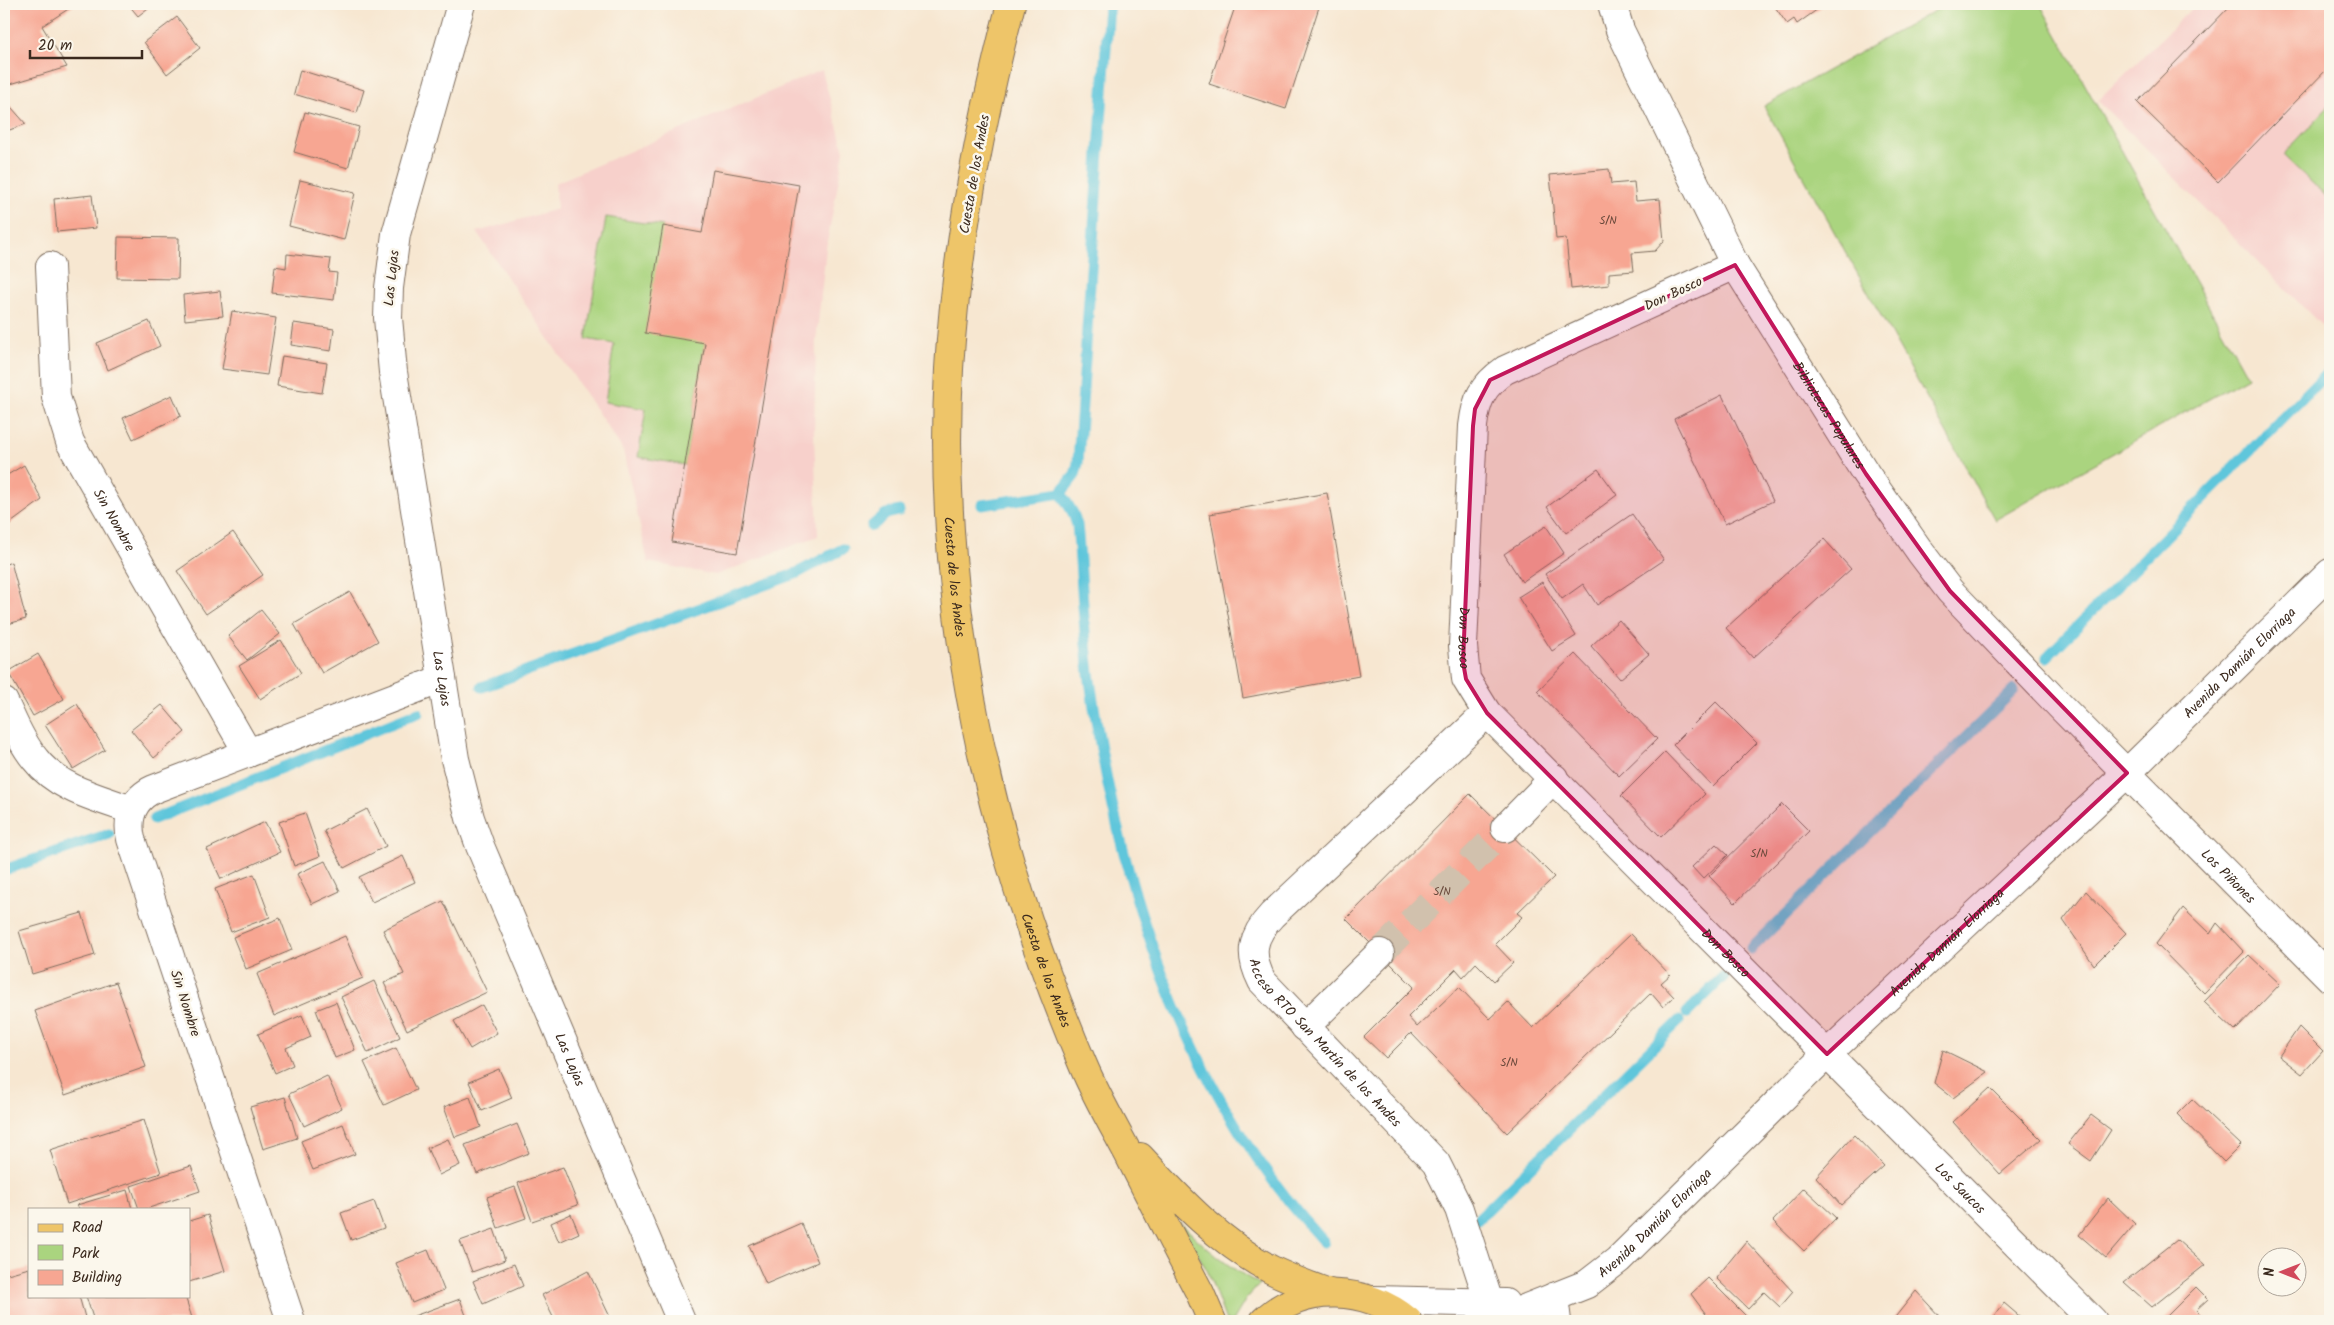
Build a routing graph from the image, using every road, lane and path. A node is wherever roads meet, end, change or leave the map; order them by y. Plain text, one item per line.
1 (461, 4) edge
2 (1011, 4) edge
3 (1612, 4) edge
4 (1735, 265) junction
5 (50, 266) dead end
6 (2326, 585) edge
7 (442, 679) junction
8 (4, 702) edge
9 (1487, 712) junction
10 (4, 746) edge
11 (248, 753) junction
12 (35, 760) junction
13 (2127, 773) junction
14 (1554, 778) junction
15 (132, 810) junction
16 (1505, 828) tunnel mouth
17 (1380, 953) tunnel mouth
18 (2330, 978) edge
19 (1305, 1027) junction
20 (1827, 1054) junction
21 (1115, 1130) junction
22 (1329, 1293) junction
23 (1374, 1300) junction
24 (1555, 1309) edge
25 (1497, 1315) edge
26 (291, 1321) edge
27 (681, 1321) edge
28 (1212, 1321) edge
29 (1264, 1321) edge
30 (1408, 1321) edge
31 (2093, 1321) edge

1 - 7 street, Las Lajas
2 - 21 main road, Cuesta de los Andes
3 - 4 street, Bibliotecas Populares
4 - 9 street, Don Bosco
4 - 13 street, Bibliotecas Populares
5 - 11 street, Sin Nombre
6 - 13 street, Avenida Damián Elorriaga
7 - 11 street
7 - 27 street, Las Lajas
8 - 12 street
9 - 14 street, Don Bosco
9 - 19 street, Acceso RTO San Martín de los Andes
10 - 12 street
11 - 15 street
12 - 15 street
13 - 18 street, Los Piñones
13 - 20 street, Avenida Damián Elorriaga
14 - 16 street
14 - 20 street, Don Bosco
15 - 26 street, Sin Nombre
17 - 19 street
19 - 25 street, Acceso RTO San Martín de los Andes
20 - 24 street, Avenida Damián Elorriaga
20 - 31 street, Los Saucos
21 - 22 main road, Cuesta de los Andes
21 - 28 main road, Cuesta de los Andes
22 - 23 main road
22 - 29 main road
23 - 25 street, Avenida Damián Elorriaga
23 - 30 main road
24 - 25 street, Avenida Damián Elorriaga

